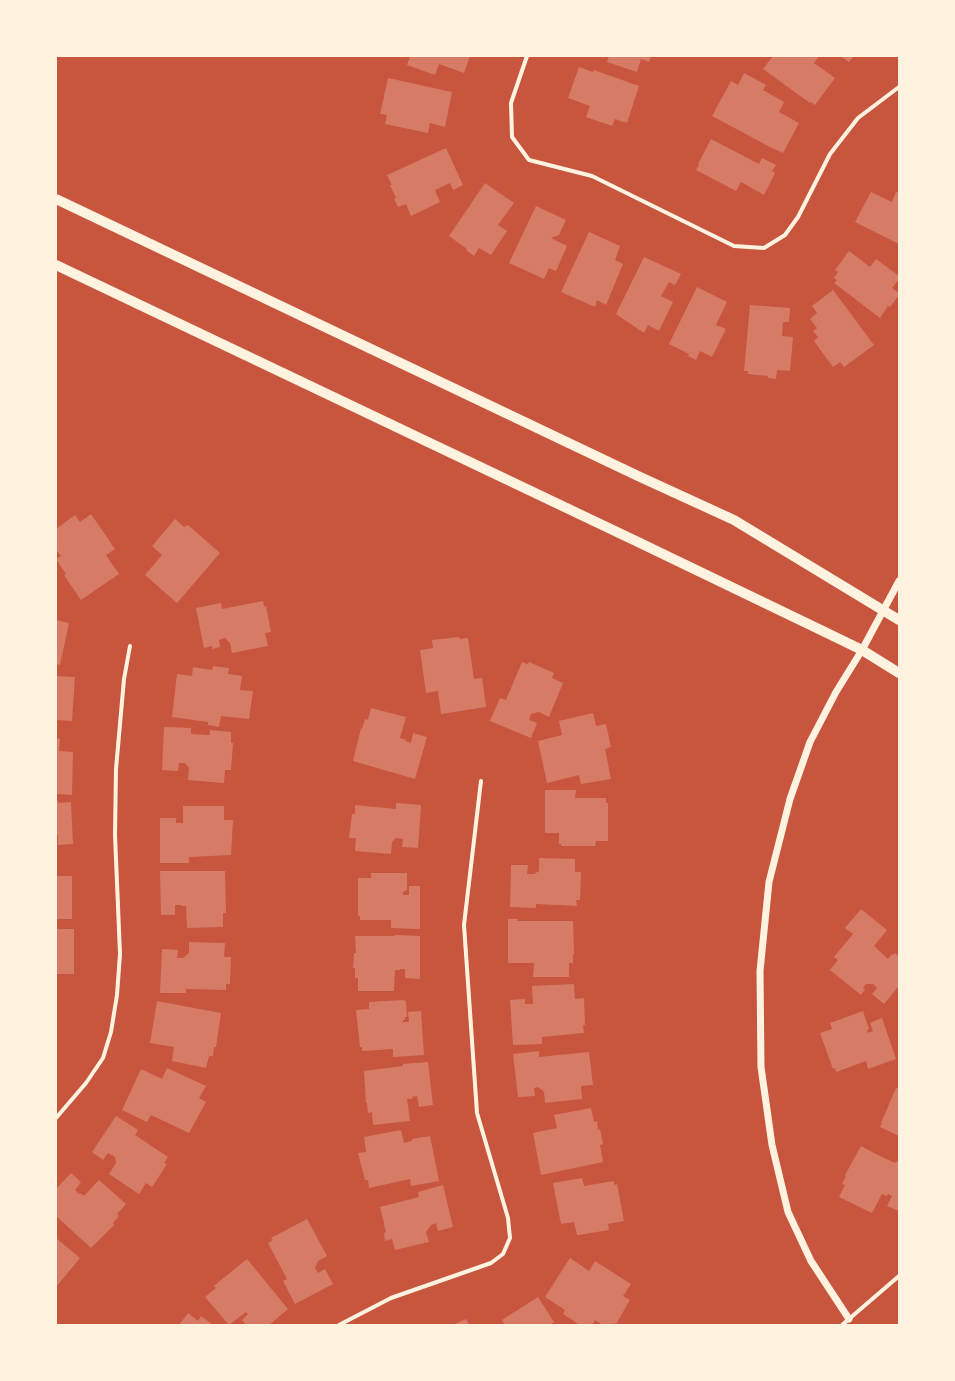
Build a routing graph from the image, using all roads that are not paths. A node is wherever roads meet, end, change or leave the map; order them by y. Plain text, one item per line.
1 (527, 56) edge
2 (899, 87) edge
3 (56, 199) edge
4 (56, 265) edge
5 (899, 581) edge
6 (883, 610) junction
7 (899, 620) edge
8 (130, 646) dead end
9 (862, 650) junction
10 (899, 673) edge
11 (482, 781) dead end
12 (56, 1118) edge
13 (899, 1276) edge
14 (849, 1319) junction
15 (339, 1325) edge
16 (842, 1325) edge

1 - 2 street
3 - 6 main road
4 - 9 main road
5 - 6 street
6 - 7 main road
6 - 9 street
8 - 12 street
9 - 10 main road
9 - 14 street
11 - 15 street
13 - 14 street
14 - 16 street

